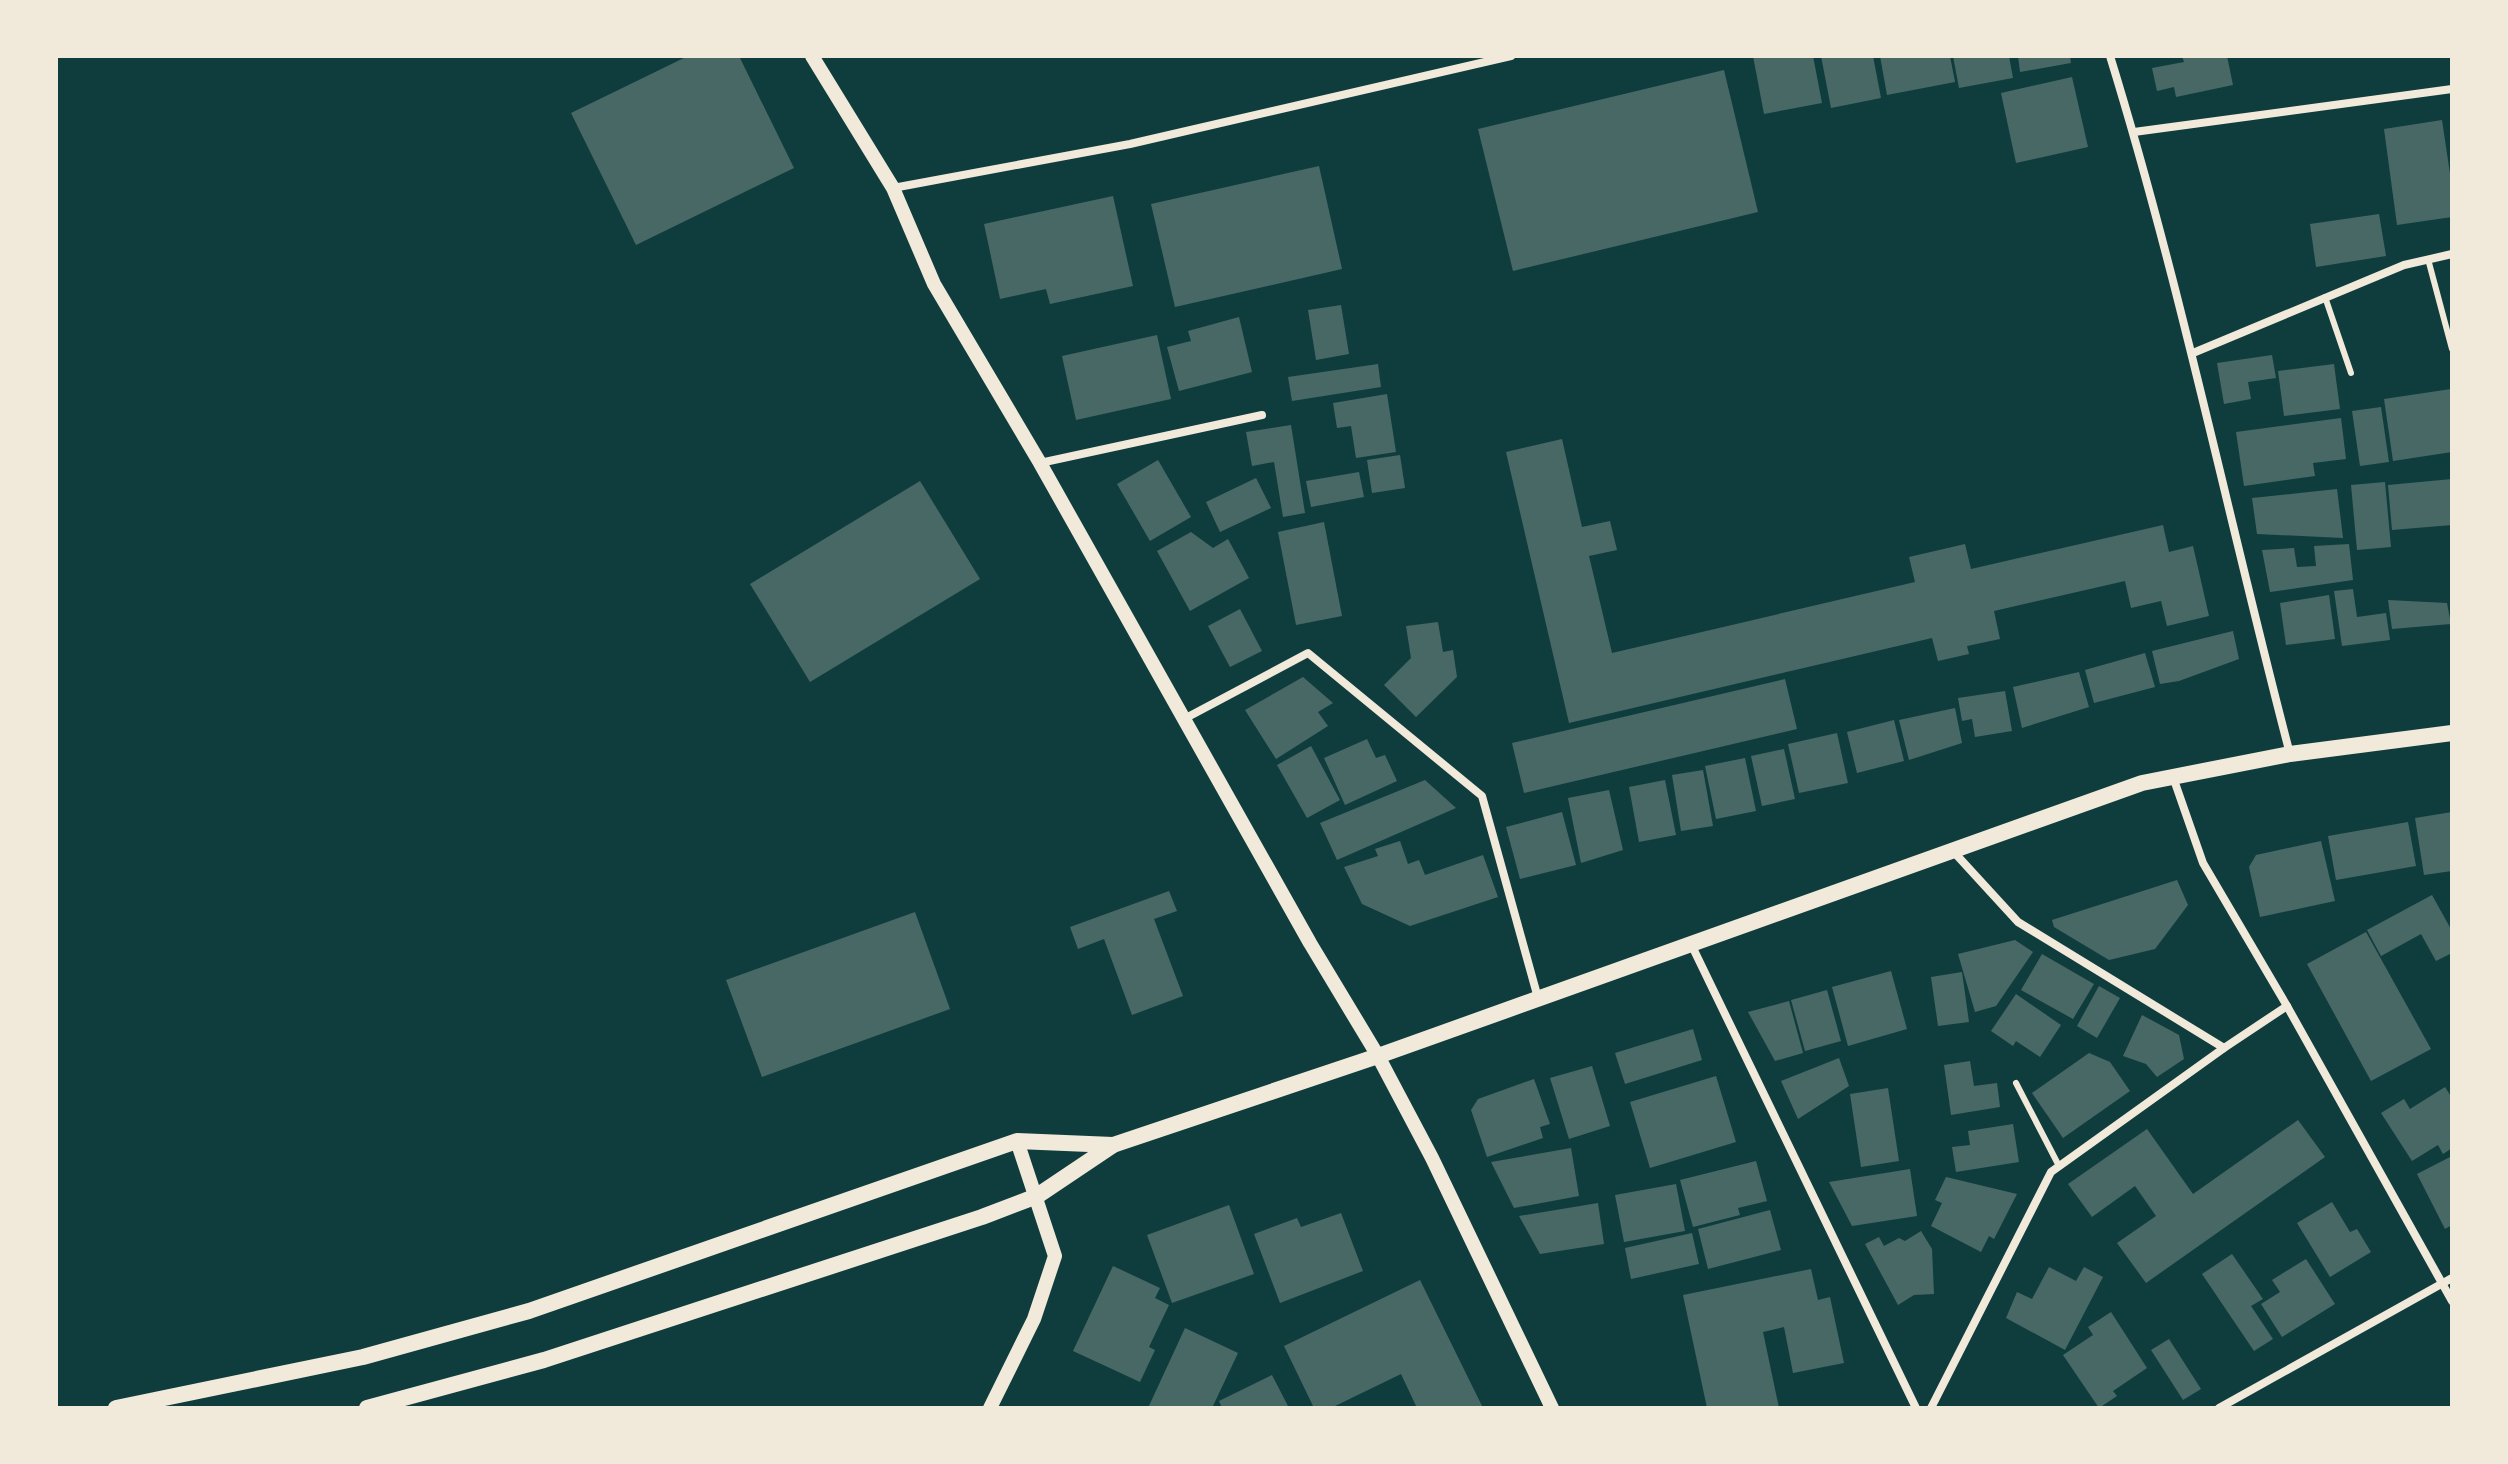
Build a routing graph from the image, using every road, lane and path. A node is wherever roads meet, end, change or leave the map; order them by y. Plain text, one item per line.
1 (812, 56) edge
2 (1511, 56) edge
3 (2110, 56) edge
4 (2452, 89) edge
5 (2134, 132) junction
6 (893, 188) junction
7 (2452, 254) edge
8 (2428, 259) junction
9 (2325, 297) junction
10 (2452, 349) edge
11 (2193, 353) junction
12 (2351, 373) dead end
13 (1262, 415) dead end
14 (1040, 463) junction
15 (1183, 719) junction
16 (2452, 733) edge
17 (2290, 754) junction
18 (2173, 775) junction
19 (1952, 850) junction
20 (1691, 943) junction
21 (1538, 998) junction
22 (2287, 1006) junction
23 (2224, 1048) junction
24 (1378, 1056) junction
25 (2016, 1083) dead end
26 (1017, 1141) junction
27 (1113, 1145) junction
28 (2059, 1166) junction
29 (1037, 1196) junction
30 (2448, 1281) edge
31 (2452, 1301) edge
32 (116, 1408) edge
33 (367, 1408) edge
34 (990, 1408) edge
35 (1552, 1408) edge
36 (1916, 1408) edge
37 (1931, 1408) edge
38 (2219, 1408) edge

1 - 6 street
2 - 6 street
3 - 5 street
4 - 5 street
5 - 11 street
6 - 14 street
7 - 8 street
8 - 9 street
8 - 10 lane
9 - 11 street
9 - 12 lane
11 - 17 street
13 - 14 street
14 - 15 street
15 - 21 street
15 - 24 street
16 - 17 main road
17 - 18 main road
18 - 19 main road
18 - 22 street
19 - 20 main road
19 - 23 street
20 - 21 main road
20 - 36 street
21 - 24 main road
22 - 23 street
22 - 30 street
23 - 28 street
24 - 27 main road
24 - 35 street
25 - 28 lane
26 - 27 main road
26 - 29 street
26 - 32 main road
27 - 29 main road
28 - 37 street
29 - 33 main road
29 - 34 street
30 - 31 street
30 - 38 street

